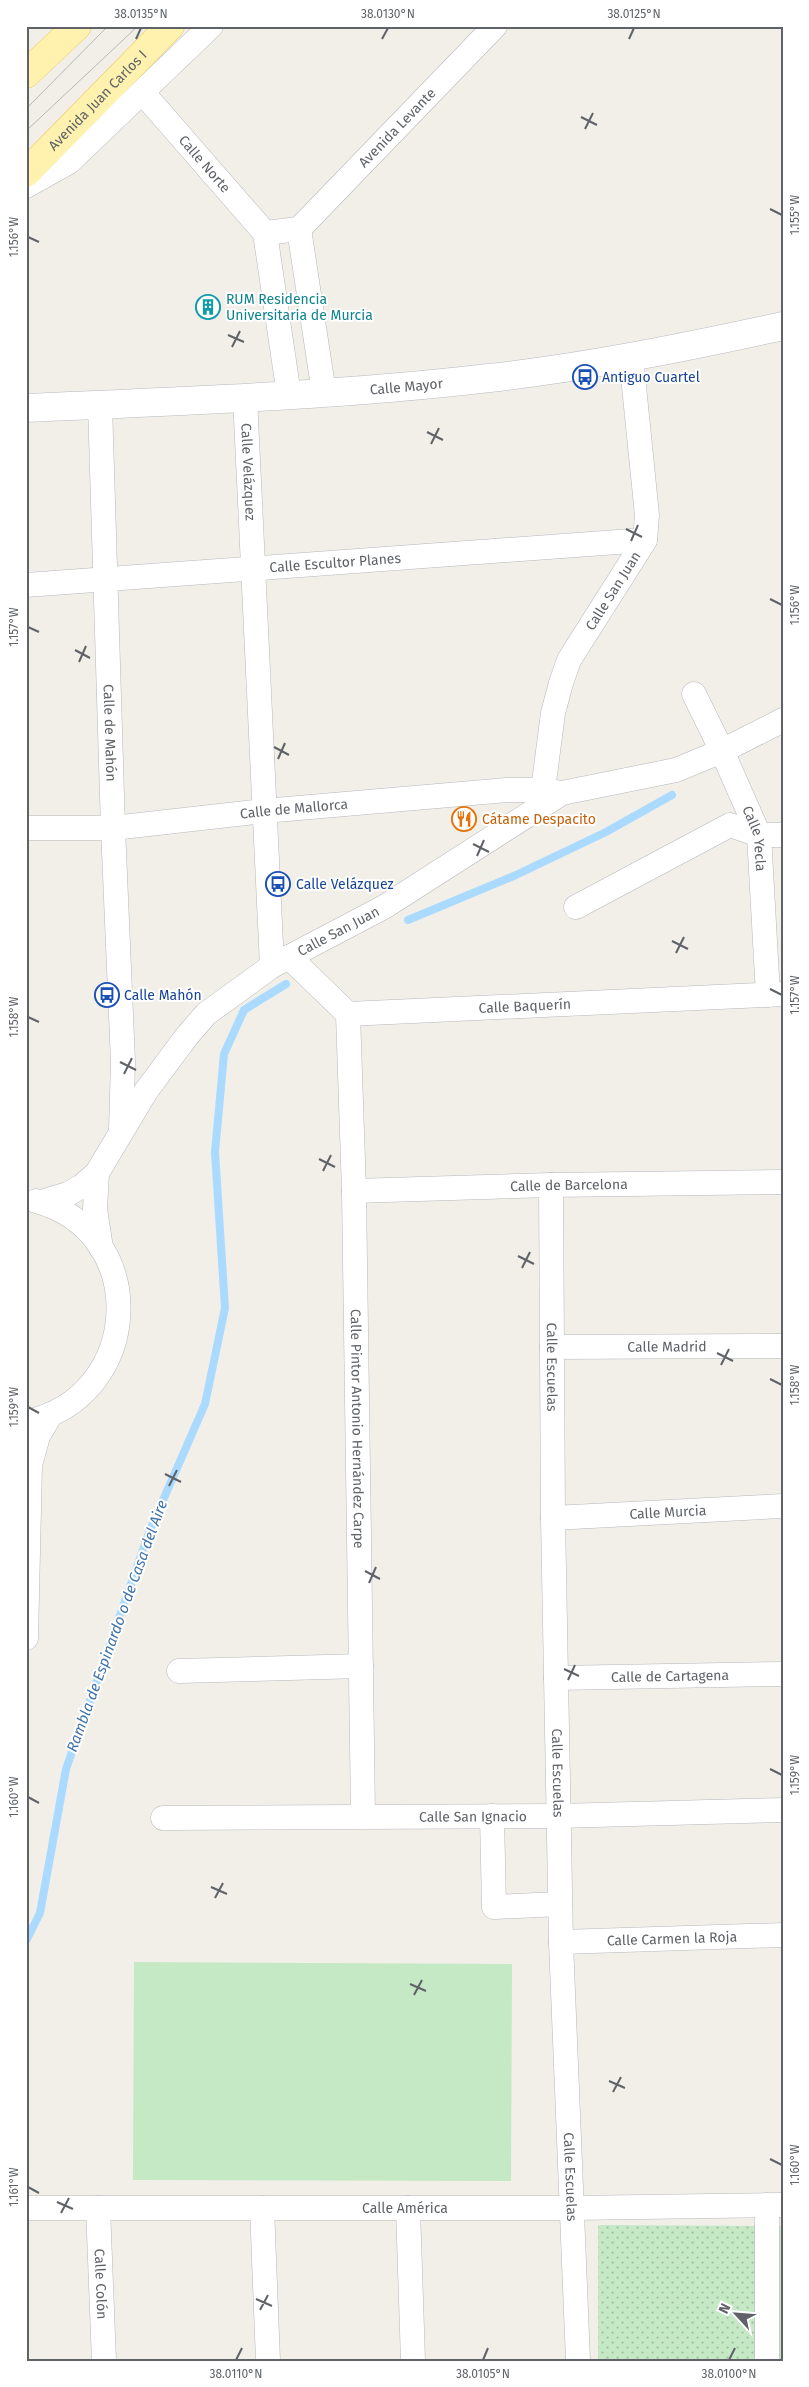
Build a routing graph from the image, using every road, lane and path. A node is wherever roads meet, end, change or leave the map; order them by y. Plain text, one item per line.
1 (77, 26) edge
2 (170, 26) edge
3 (211, 26) edge
4 (494, 26) edge
5 (26, 74) edge
6 (144, 93) junction
7 (69, 162) junction
8 (26, 173) edge
9 (26, 186) edge
10 (26, 206) edge
11 (299, 229) junction
12 (265, 233) junction
13 (783, 326) edge
14 (631, 357) junction
15 (324, 393) junction
16 (289, 395) junction
17 (245, 397) junction
18 (100, 404) junction
19 (31, 406) edge
20 (645, 540) junction
21 (253, 569) junction
22 (106, 579) junction
23 (26, 585) edge
24 (694, 694) dead end
25 (783, 720) edge
26 (722, 751) junction
27 (553, 791) junction
28 (264, 811) junction
29 (26, 828) edge
30 (113, 828) junction
31 (783, 835) edge
32 (759, 836) junction
33 (576, 907) dead end
34 (281, 962) junction
35 (775, 995) edge
36 (348, 1014) junction
37 (123, 1062) junction
38 (163, 1068) junction
39 (121, 1130) junction
40 (97, 1173) junction
41 (783, 1182) edge
42 (551, 1185) junction
43 (354, 1192) junction
44 (33, 1201) edge
45 (101, 1248) junction
46 (783, 1346) edge
47 (552, 1347) junction
48 (51, 1414) junction
49 (26, 1422) edge
50 (783, 1506) edge
51 (553, 1518) junction
52 (26, 1638) edge
53 (361, 1666) junction
54 (179, 1671) dead end
55 (783, 1674) edge
56 (556, 1678) junction
57 (783, 1810) edge
58 (364, 1815) junction
59 (492, 1816) junction
60 (558, 1816) junction
61 (162, 1818) dead end
62 (560, 1904) junction
63 (783, 1935) edge
64 (560, 1942) junction
65 (775, 2205) edge
66 (26, 2208) edge
67 (98, 2208) junction
68 (262, 2208) junction
69 (408, 2208) junction
70 (572, 2208) junction
71 (104, 2361) edge
72 (268, 2361) edge
73 (413, 2361) edge
74 (578, 2361) edge
75 (767, 2361) edge

1 - 5 main road
2 - 8 main road, Avenida Juan Carlos I
3 - 6 street
4 - 11 street, Avenida Levante
6 - 7 street
6 - 12 street, Calle Norte
7 - 9 street
7 - 10 street
11 - 12 street
11 - 15 street
12 - 16 street
13 - 14 main road, Calle Mayor
14 - 15 main road, Calle Mayor
14 - 20 street, Calle San Juan
15 - 16 main road, Calle Mayor
16 - 17 main road, Calle Mayor
17 - 18 main road, Calle Mayor
17 - 21 street, Calle Velázquez
18 - 19 main road, Calle Mayor
18 - 22 street, Calle de Mahón
20 - 21 street, Calle Escultor Planes
20 - 27 street, Calle San Juan
21 - 22 street, Calle Escultor Planes
21 - 28 street, Calle Velázquez
22 - 23 street, Calle Escultor Planes
22 - 30 street, Calle de Mahón
24 - 26 street, Calle Yecla
25 - 26 street, Calle San Juan
26 - 27 street, Calle San Juan
26 - 32 street, Calle Yecla
27 - 28 street, Calle de Mallorca
27 - 34 street, Calle San Juan
28 - 30 street, Calle de Mallorca
28 - 34 street, Calle Velázquez
29 - 30 street, Calle de Mallorca
30 - 37 street, Calle de Mahón
31 - 32 street
32 - 33 street
32 - 35 street, Calle Yecla
34 - 36 street
34 - 38 street, Calle San Juan
35 - 36 street, Calle Baquerín
36 - 43 street, Calle Pintor Antonio Hernández Carpe
37 - 38 street
37 - 39 street, Calle de Mahón
38 - 39 street, Calle San Juan
39 - 40 street, Calle San Juan
40 - 44 street, Calle San Juan
40 - 45 street, Calle San Juan
41 - 42 street, Calle de Barcelona
42 - 43 street, Calle de Barcelona
42 - 47 street, Calle Escuelas
43 - 53 street, Calle Pintor Antonio Hernández Carpe
44 - 45 street
45 - 48 street
46 - 47 street, Calle Madrid
47 - 51 street, Calle Escuelas
48 - 49 street
48 - 52 street
50 - 51 street, Calle Murcia
51 - 56 street, Calle Escuelas
53 - 54 street
53 - 58 street, Calle Pintor Antonio Hernández Carpe
55 - 56 street, Calle de Cartagena
56 - 60 street, Calle Escuelas
57 - 60 street, Calle San Ignacio
58 - 59 street, Calle San Ignacio
58 - 61 street, Calle San Ignacio
59 - 60 street, Calle San Ignacio
59 - 62 street
60 - 62 street, Calle Escuelas
62 - 64 street, Calle Escuelas
63 - 64 street, Calle Carmen la Roja
64 - 70 street, Calle Escuelas
65 - 70 street, Calle América
65 - 75 street
66 - 67 street, Calle América
67 - 68 street, Calle América
67 - 71 street, Calle Colón
68 - 69 street, Calle América
68 - 72 street
69 - 70 street, Calle América
69 - 73 street
70 - 74 street, Calle Escuelas

